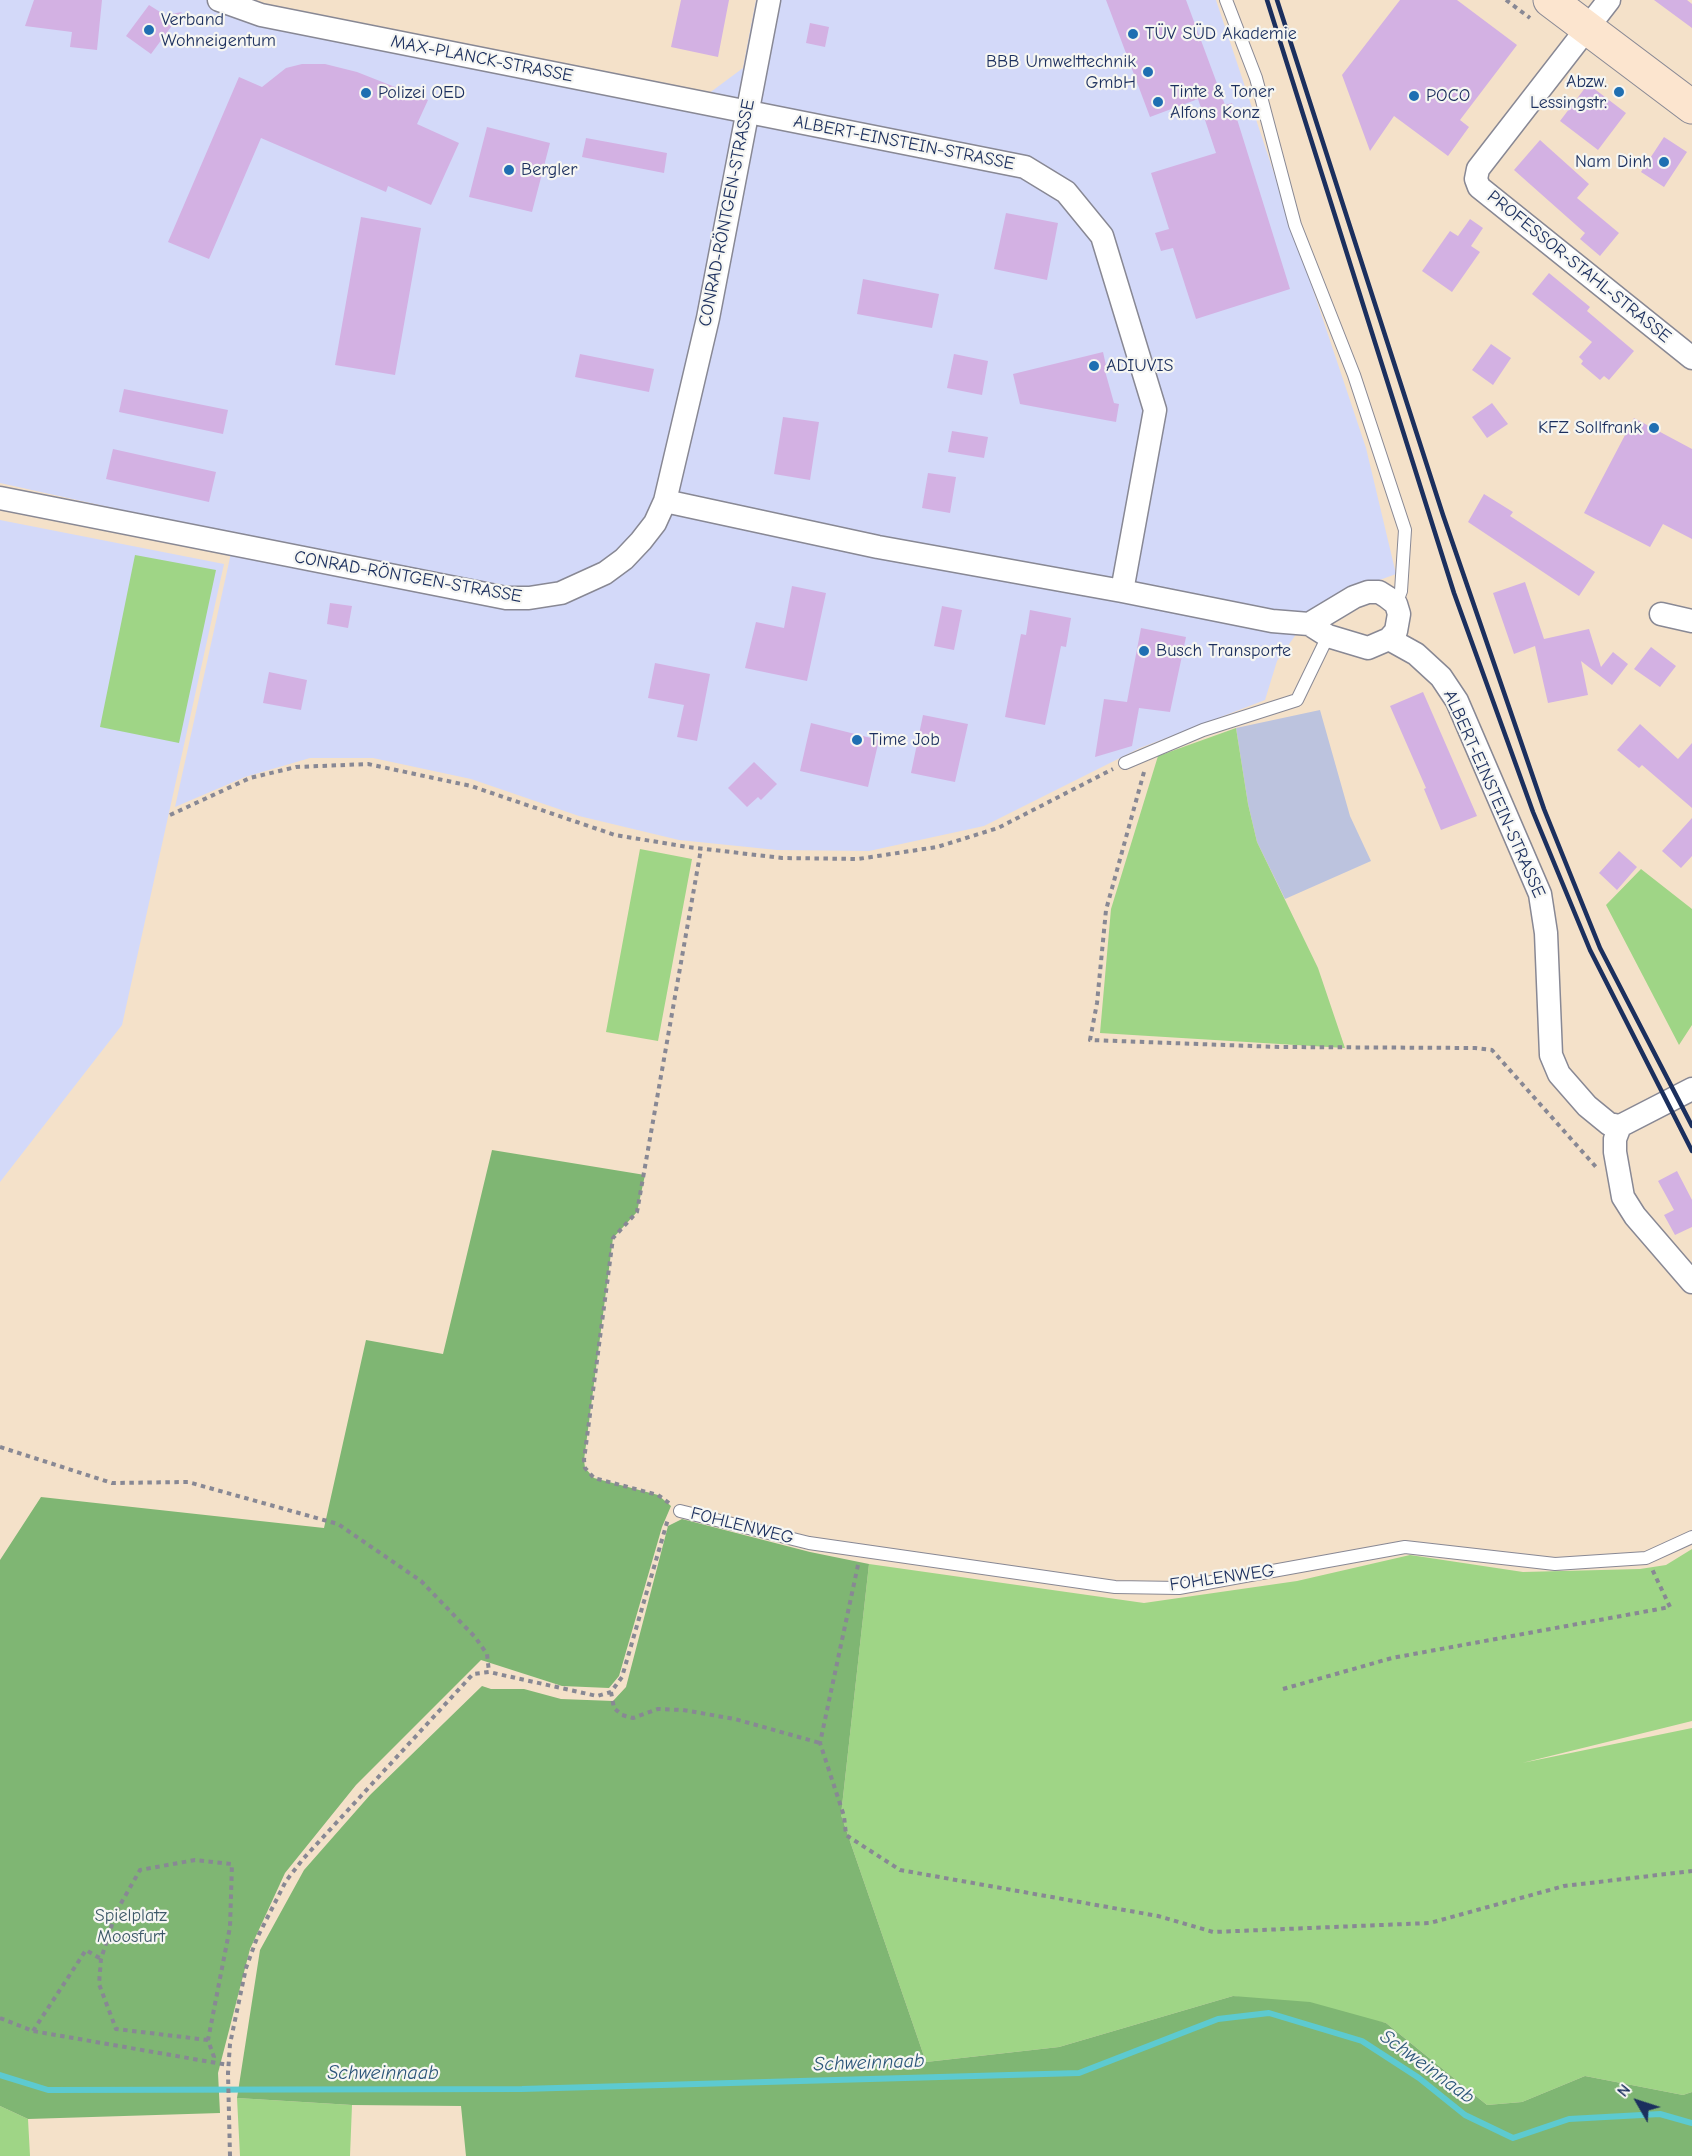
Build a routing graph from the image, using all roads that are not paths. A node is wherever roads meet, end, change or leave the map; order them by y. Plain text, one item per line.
1 (219, 0) edge
2 (769, 0) edge
3 (1226, 0) edge
4 (1550, 0) edge
5 (1609, 0) edge
6 (1587, 28) junction
7 (1692, 107) edge
8 (746, 112) junction
9 (1692, 358) edge
10 (0, 498) edge
11 (665, 501) junction
12 (1122, 591) junction
13 (1396, 604) junction
14 (1661, 614) dead end
15 (1692, 621) edge
16 (1319, 630) junction
17 (1389, 639) junction
18 (1125, 763) road end
19 (1692, 1089) edge
20 (1620, 1126) junction
21 (1692, 1282) edge
22 (680, 1511) road end
23 (1692, 1537) edge

1 - 8 street, MAX-PLANCK-STRASSE
2 - 8 street, CONRAD-RÖNTGEN-STRASSE
3 - 13 lane
4 - 6 main road
5 - 6 street
6 - 7 main road
6 - 9 street, PROFESSOR-STAHL-STRASSE
8 - 11 street, CONRAD-RÖNTGEN-STRASSE
8 - 12 street, ALBERT-EINSTEIN-STRASSE
10 - 11 street, CONRAD-RÖNTGEN-STRASSE
11 - 12 street
12 - 16 street
13 - 16 street
13 - 17 street
14 - 15 street
16 - 17 street
16 - 18 lane
17 - 20 street, ALBERT-EINSTEIN-STRASSE
19 - 20 street
20 - 21 street
22 - 23 lane, FOHLENWEG

